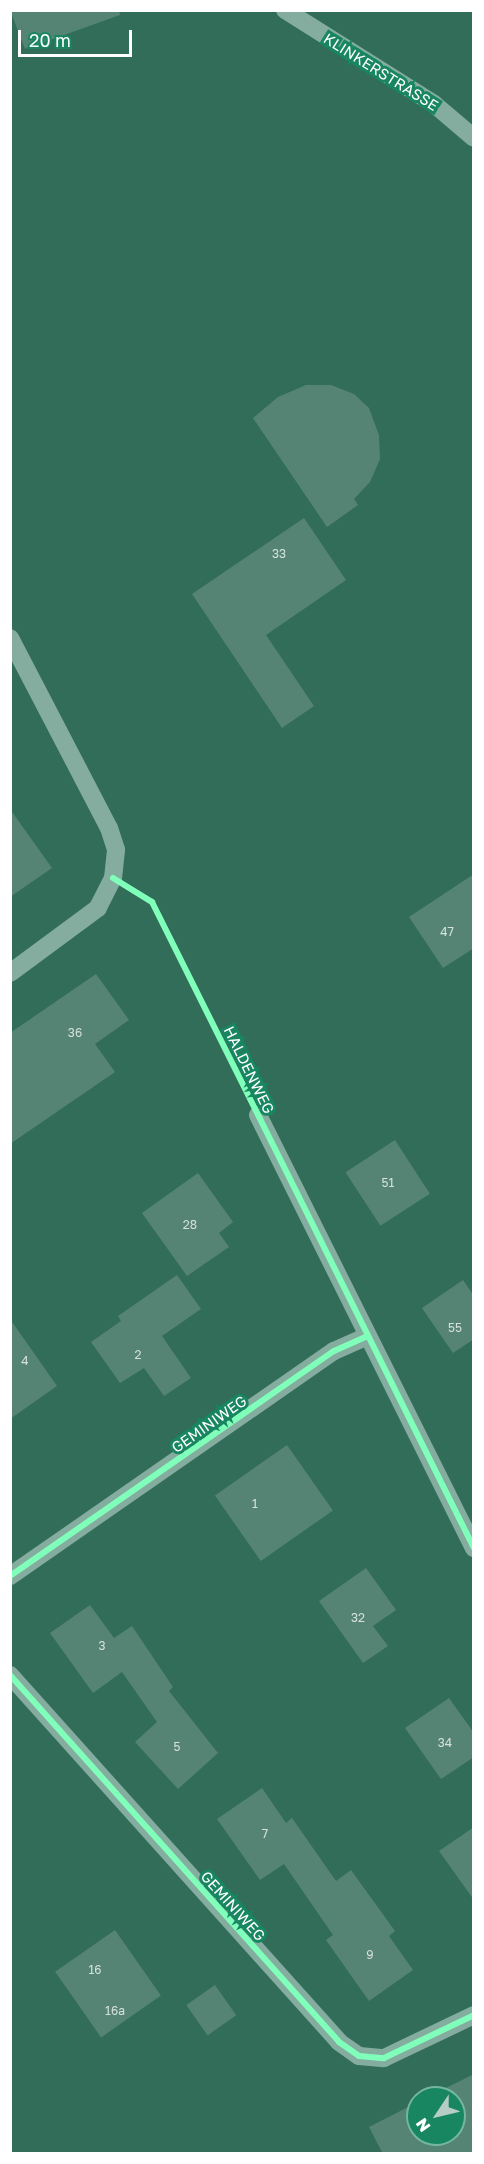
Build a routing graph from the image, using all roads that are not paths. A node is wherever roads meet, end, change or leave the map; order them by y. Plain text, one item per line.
1 (285, 10) edge
2 (474, 138) edge
3 (10, 638) edge
4 (10, 973) edge
5 (258, 1114) dead end
6 (366, 1337) junction
7 (474, 1548) edge
8 (10, 1576) edge
9 (10, 1676) edge
10 (474, 2015) edge

1 - 2 street, KLINKERSTRASSE
3 - 4 street
5 - 6 street, HALDENWEG
6 - 7 street, HALDENWEG
6 - 8 street, GEMINIWEG
9 - 10 street, GEMINIWEG

